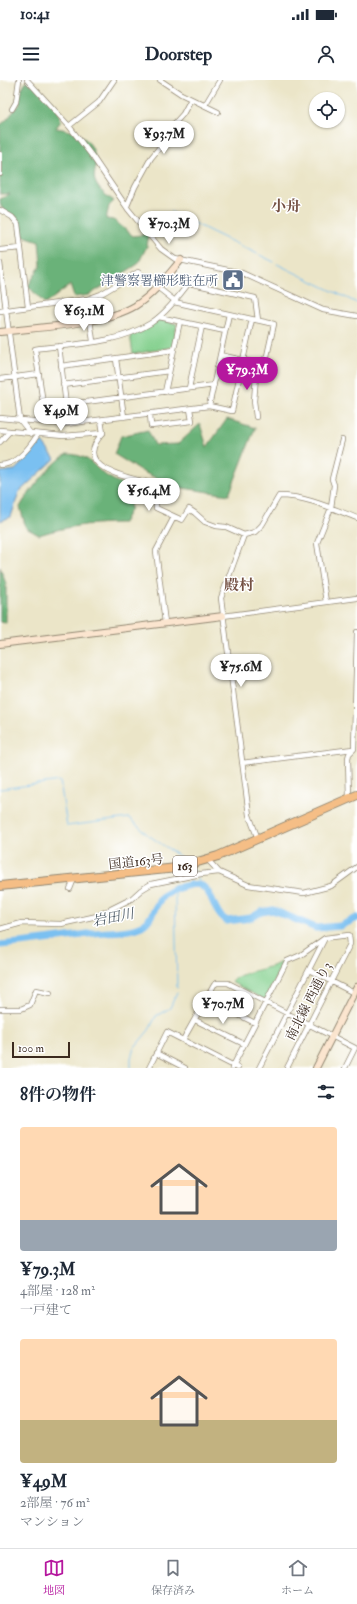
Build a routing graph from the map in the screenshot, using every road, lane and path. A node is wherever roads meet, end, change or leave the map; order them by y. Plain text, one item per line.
1 (19, 80) edge
2 (27, 80) edge
3 (114, 80) edge
4 (160, 80) edge
5 (220, 80) edge
6 (191, 99) junction
7 (205, 105) junction
8 (12, 109) dead end
9 (218, 112) dead end
10 (69, 126) junction
11 (0, 154) edge
12 (0, 174) edge
13 (127, 206) junction
14 (0, 210) edge
15 (20, 248) junction
16 (0, 250) edge
17 (180, 260) junction
18 (0, 263) edge
19 (158, 287) junction
20 (87, 299) junction
21 (175, 301) junction
22 (28, 307) junction
23 (6, 310) junction
24 (0, 311) edge
25 (229, 314) junction
26 (357, 316) edge
27 (159, 317) junction
28 (252, 319) junction
29 (258, 320) junction
30 (90, 321) junction
31 (180, 321) junction
32 (202, 326) junction
33 (9, 331) junction
34 (225, 331) junction
35 (0, 332) edge
36 (93, 342) junction
37 (59, 346) junction
38 (174, 350) junction
39 (220, 355) junction
40 (116, 358) junction
41 (243, 360) junction
42 (257, 363) junction
43 (61, 366) junction
44 (169, 371) junction
45 (39, 374) junction
46 (14, 377) junction
47 (118, 378) junction
48 (0, 379) edge
49 (64, 385) junction
50 (214, 385) junction
51 (189, 388) junction
52 (165, 392) junction
53 (121, 398) junction
54 (66, 405) junction
55 (209, 406) junction
56 (190, 409) junction
57 (150, 414) junction
58 (124, 417) junction
59 (256, 417) dead end
60 (0, 418) edge
61 (20, 420) junction
62 (101, 420) junction
63 (0, 430) edge
64 (10, 431) junction
65 (103, 433) junction
66 (31, 434) junction
67 (38, 434) junction
68 (342, 440) dead end
69 (0, 442) edge
70 (0, 465) edge
71 (331, 508) junction
72 (174, 517) junction
73 (357, 518) edge
74 (244, 534) junction
75 (357, 598) edge
76 (326, 602) junction
77 (223, 616) junction
78 (164, 623) junction
79 (357, 632) edge
80 (0, 644) edge
81 (356, 749) edge
82 (242, 763) junction
83 (353, 796) edge
84 (258, 839) junction
85 (208, 860) junction
86 (357, 867) edge
87 (219, 872) junction
88 (74, 880) junction
89 (0, 886) edge
90 (70, 889) dead end
91 (0, 929) edge
92 (325, 938) junction
93 (309, 970) junction
94 (331, 981) junction
95 (356, 990) edge
96 (50, 993) dead end
97 (207, 999) junction
98 (266, 1002) junction
99 (0, 1009) edge
100 (287, 1013) junction
101 (195, 1020) junction
102 (255, 1023) junction
103 (309, 1024) junction
104 (332, 1036) junction
105 (183, 1040) junction
106 (244, 1044) junction
107 (356, 1049) edge
108 (156, 1053) junction
109 (234, 1067) edge
110 (149, 1068) edge
111 (185, 1068) edge
112 (259, 1068) edge
113 (287, 1068) edge
114 (316, 1068) edge
115 (345, 1068) edge

1 - 8 street
2 - 10 street
3 - 10 street
4 - 6 street
5 - 7 street
6 - 7 street
6 - 13 street
7 - 9 street
10 - 13 street
11 - 12 street
13 - 17 street
14 - 15 street
15 - 16 street
15 - 22 street
17 - 19 street
17 - 26 street
18 - 23 street
19 - 20 street
19 - 21 street
19 - 30 street
20 - 22 street
20 - 30 street
21 - 25 street
21 - 27 street
21 - 29 street
22 - 23 street
23 - 24 street
23 - 33 street
25 - 28 street
25 - 34 street
27 - 31 street
27 - 36 street
28 - 29 street
28 - 41 street
29 - 42 street
30 - 33 street
30 - 36 street
31 - 32 street
31 - 38 street
32 - 34 street
32 - 51 street
33 - 35 street
33 - 46 street
34 - 39 street
36 - 37 street
37 - 43 street
37 - 45 street
38 - 40 street
38 - 44 street
39 - 41 street
39 - 50 street
40 - 43 street
40 - 47 street
41 - 42 street
41 - 55 street
42 - 59 street
43 - 49 street
44 - 47 street
44 - 52 street
45 - 46 street
45 - 54 street
46 - 48 street
46 - 61 street
47 - 49 street
47 - 53 street
49 - 54 street
50 - 51 street
50 - 55 street
51 - 52 street
52 - 53 street
53 - 54 street
53 - 58 street
55 - 56 street
56 - 57 street
56 - 57 street
57 - 58 street
58 - 62 street
60 - 61 street
61 - 62 street
61 - 66 street
62 - 65 street
63 - 64 street
64 - 66 street
64 - 69 street
65 - 67 street
65 - 72 street
66 - 67 street
67 - 70 street
68 - 71 street
71 - 73 street
71 - 74 street
71 - 76 street
72 - 74 street
72 - 78 street
74 - 77 street
75 - 76 street
76 - 77 street
77 - 78 street
77 - 82 street
78 - 80 street
79 - 81 street
81 - 82 street
81 - 83 street
82 - 84 street
83 - 84 highway, 国道163号 / 163
84 - 85 highway, 国道163号 / 163
85 - 87 street
85 - 88 highway, 国道163号 / 163
86 - 87 street
87 - 91 street
88 - 89 highway, 国道163号 / 163
88 - 90 street
92 - 93 street
92 - 94 street, 南北線 西通り3
92 - 98 street
93 - 94 street
93 - 100 street
94 - 95 street
94 - 103 street, 南北線 西通り3
95 - 104 street
96 - 99 street
97 - 98 street
97 - 101 street
97 - 102 street
98 - 100 street
98 - 102 street
100 - 103 street
100 - 112 street
101 - 105 street
101 - 106 street
102 - 106 street
103 - 104 street
103 - 113 street, 南北線 西通り3
104 - 107 street
104 - 114 street
105 - 108 street
105 - 109 street
106 - 109 street
107 - 115 street
108 - 110 street
108 - 111 street

